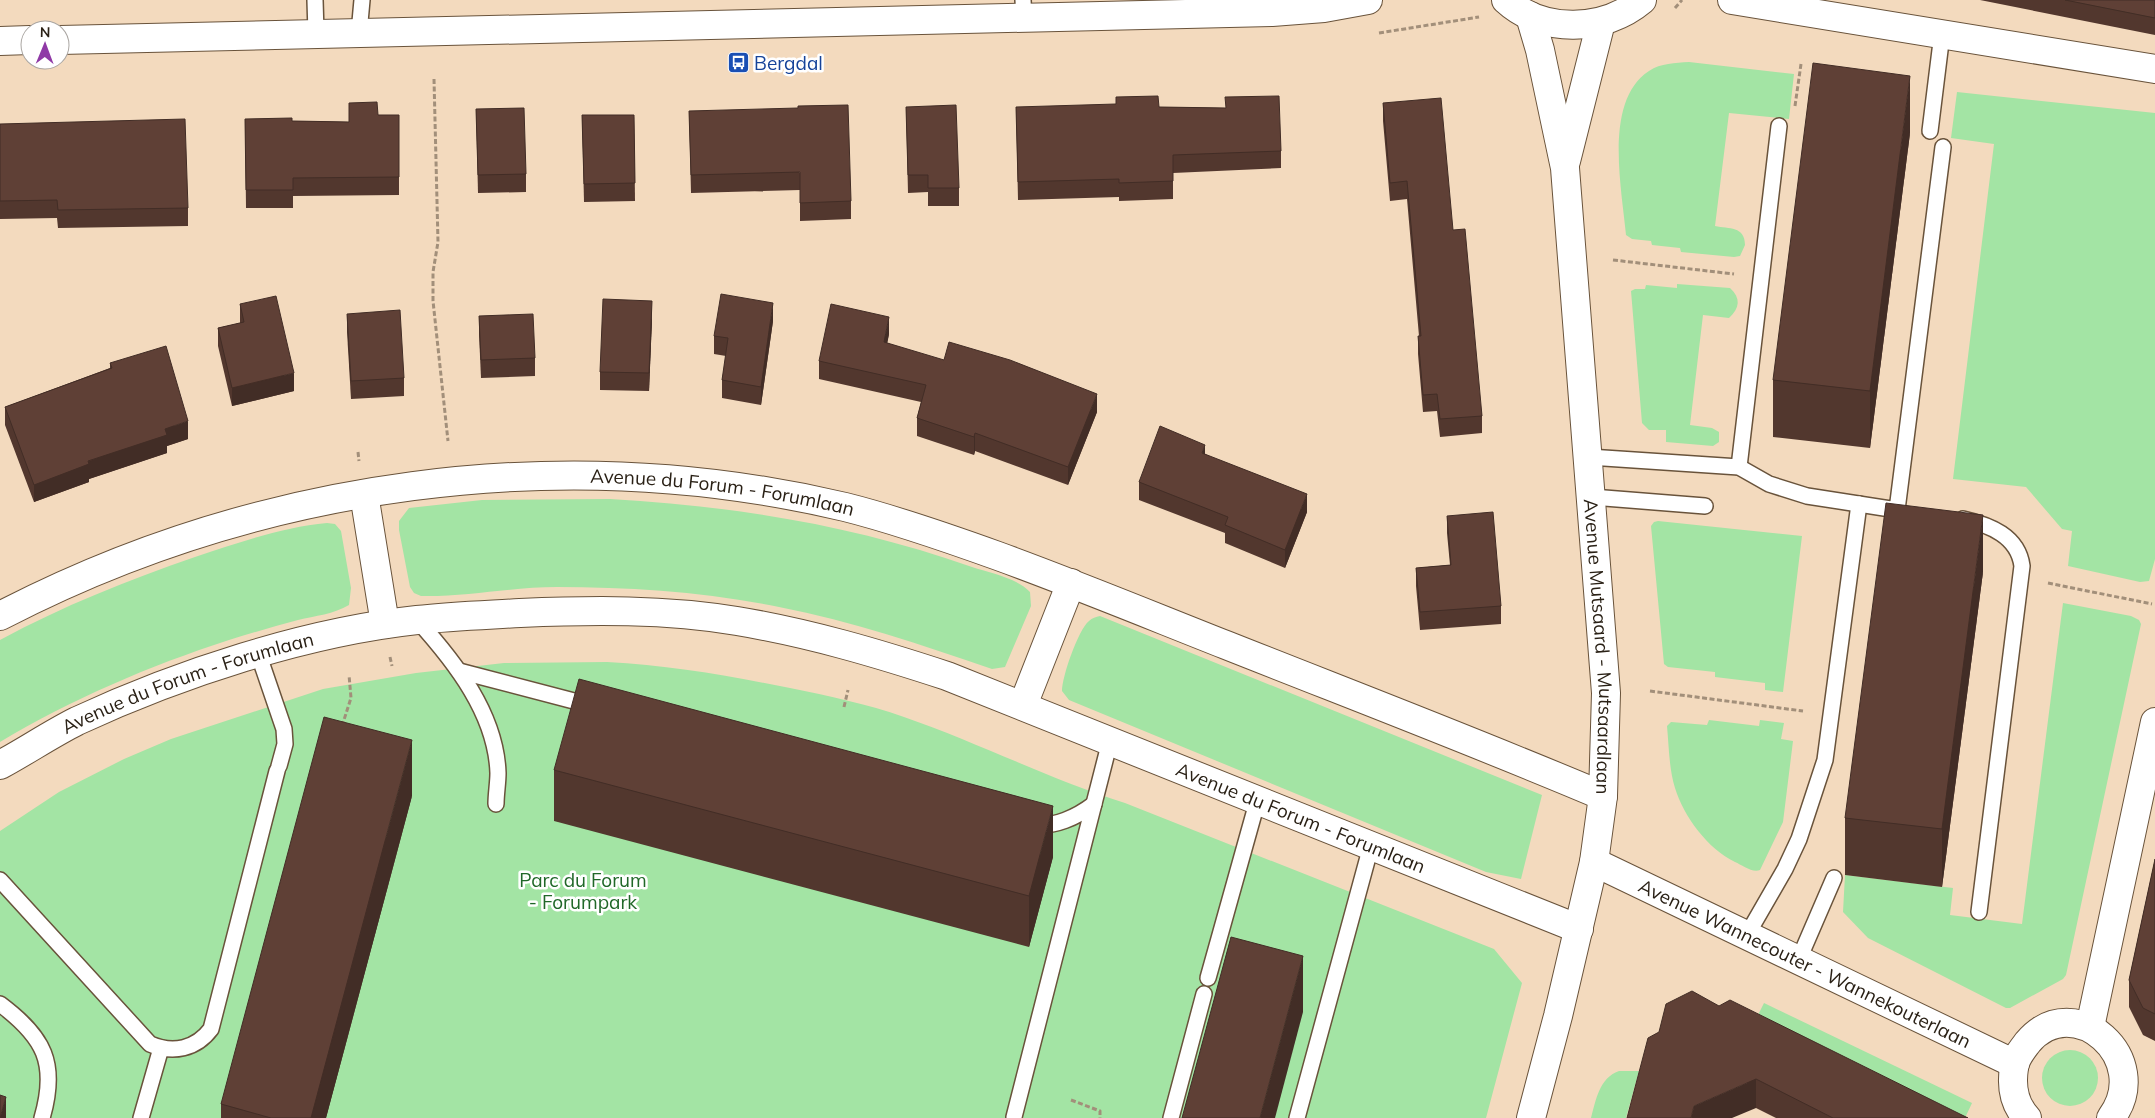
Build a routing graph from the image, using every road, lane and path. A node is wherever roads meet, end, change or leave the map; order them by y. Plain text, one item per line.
1 (315, 0) edge
2 (362, 0) edge
3 (1368, 0) edge
4 (1506, 0) edge
5 (1642, 0) edge
6 (1732, 0) edge
7 (1140, 7) edge
8 (1024, 9) edge
9 (1530, 16) junction
10 (1482, 17) dead end
11 (1602, 22) junction
12 (359, 33) junction
13 (1376, 33) dead end
14 (316, 34) junction
15 (1942, 34) junction
16 (20, 40) edge
17 (70, 40) edge
18 (0, 41) edge
19 (1801, 64) dead end
20 (2155, 69) edge
21 (434, 79) dead end
22 (1794, 111) dead end
23 (1778, 126) dead end
24 (1930, 131) dead end
25 (1943, 147) dead end
26 (1565, 168) junction
27 (1613, 260) dead end
28 (1714, 272) dead end
29 (448, 441) dead end
30 (1589, 457) junction
31 (1739, 467) junction
32 (364, 494) junction
33 (1592, 497) junction
34 (1859, 504) junction
35 (1706, 506) dead end
36 (1897, 510) junction
37 (1917, 512) edge
38 (1945, 516) edge
39 (2021, 577) junction
40 (1071, 583) junction
41 (2152, 604) dead end
42 (0, 616) edge
43 (417, 620) junction
44 (385, 624) junction
45 (258, 653) junction
46 (459, 671) junction
47 (350, 675) dead end
48 (848, 690) dead end
49 (1650, 691) dead end
50 (1023, 705) junction
51 (844, 707) dead end
52 (610, 711) edge
53 (1831, 715) junction
54 (2155, 722) edge
55 (340, 729) edge
56 (1110, 741) junction
57 (0, 765) edge
58 (1603, 796) junction
59 (1258, 798) junction
60 (496, 804) dead end
61 (1094, 804) junction
62 (1017, 820) edge
63 (1371, 846) junction
64 (1594, 862) junction
65 (1834, 878) dead end
66 (0, 880) edge
67 (1979, 912) dead end
68 (1579, 929) junction
69 (1747, 935) junction
70 (1798, 960) junction
71 (1208, 978) dead end
72 (1204, 994) dead end
73 (0, 1004) edge
74 (2090, 1027) junction
75 (161, 1048) junction
76 (2014, 1064) junction
77 (1071, 1100) dead end
78 (2121, 1115) edge
79 (1014, 1117) dead end
80 (42, 1118) edge
81 (141, 1118) edge
82 (1100, 1118) edge
83 (1171, 1118) edge
84 (1297, 1118) edge
85 (1531, 1118) edge
86 (2027, 1118) edge

1 - 14 lane
2 - 12 lane
3 - 7 street
4 - 9 street
5 - 11 street
6 - 15 street
7 - 8 street
8 - 12 street
9 - 11 street
9 - 26 street, Avenue Mutsaard - Mutsaardlaan
10 - 13 path
11 - 26 street, Avenue Mutsaard - Mutsaardlaan
12 - 14 street
14 - 17 street
15 - 20 street
15 - 24 lane
16 - 18 street
19 - 22 path
21 - 29 path
23 - 31 lane
25 - 36 lane
26 - 30 street, Avenue Mutsaard - Mutsaardlaan
27 - 28 path
30 - 31 lane
30 - 33 street, Avenue Mutsaard - Mutsaardlaan
31 - 34 lane
32 - 40 street, Avenue du Forum - Forumlaan
32 - 42 street, Avenue du Forum - Forumlaan
32 - 44 street
33 - 35 lane
33 - 58 street, Avenue Mutsaard - Mutsaardlaan
34 - 36 lane
34 - 53 lane
36 - 37 lane
38 - 39 lane
39 - 41 path
39 - 67 lane
40 - 50 street
40 - 58 street, Avenue du Forum - Forumlaan
43 - 44 street, Avenue du Forum - Forumlaan
43 - 46 lane
43 - 50 street, Avenue du Forum - Forumlaan
44 - 45 street, Avenue du Forum - Forumlaan
45 - 57 street, Avenue du Forum - Forumlaan
45 - 75 lane
46 - 52 lane
46 - 60 lane
47 - 55 path
48 - 51 path
49 - 53 path
50 - 56 street, Avenue du Forum - Forumlaan
53 - 69 lane
54 - 74 street
56 - 59 street, Avenue du Forum - Forumlaan
56 - 61 lane
58 - 64 street, Avenue Mutsaard - Mutsaardlaan
59 - 63 street, Avenue du Forum - Forumlaan
59 - 71 lane
61 - 62 lane
61 - 79 lane
63 - 68 street, Avenue du Forum - Forumlaan
63 - 84 lane
64 - 68 street, Avenue Mutsaard - Mutsaardlaan
64 - 69 street, Avenue Wannecouter - Wannekouterlaan
65 - 70 lane
66 - 75 lane
68 - 85 street, Avenue Mutsaard - Mutsaardlaan
69 - 70 street, Avenue Wannecouter - Wannekouterlaan
70 - 76 street, Avenue Wannecouter - Wannekouterlaan
72 - 83 lane
73 - 80 lane
74 - 76 street
74 - 78 street
75 - 81 lane
76 - 86 street
77 - 82 path

